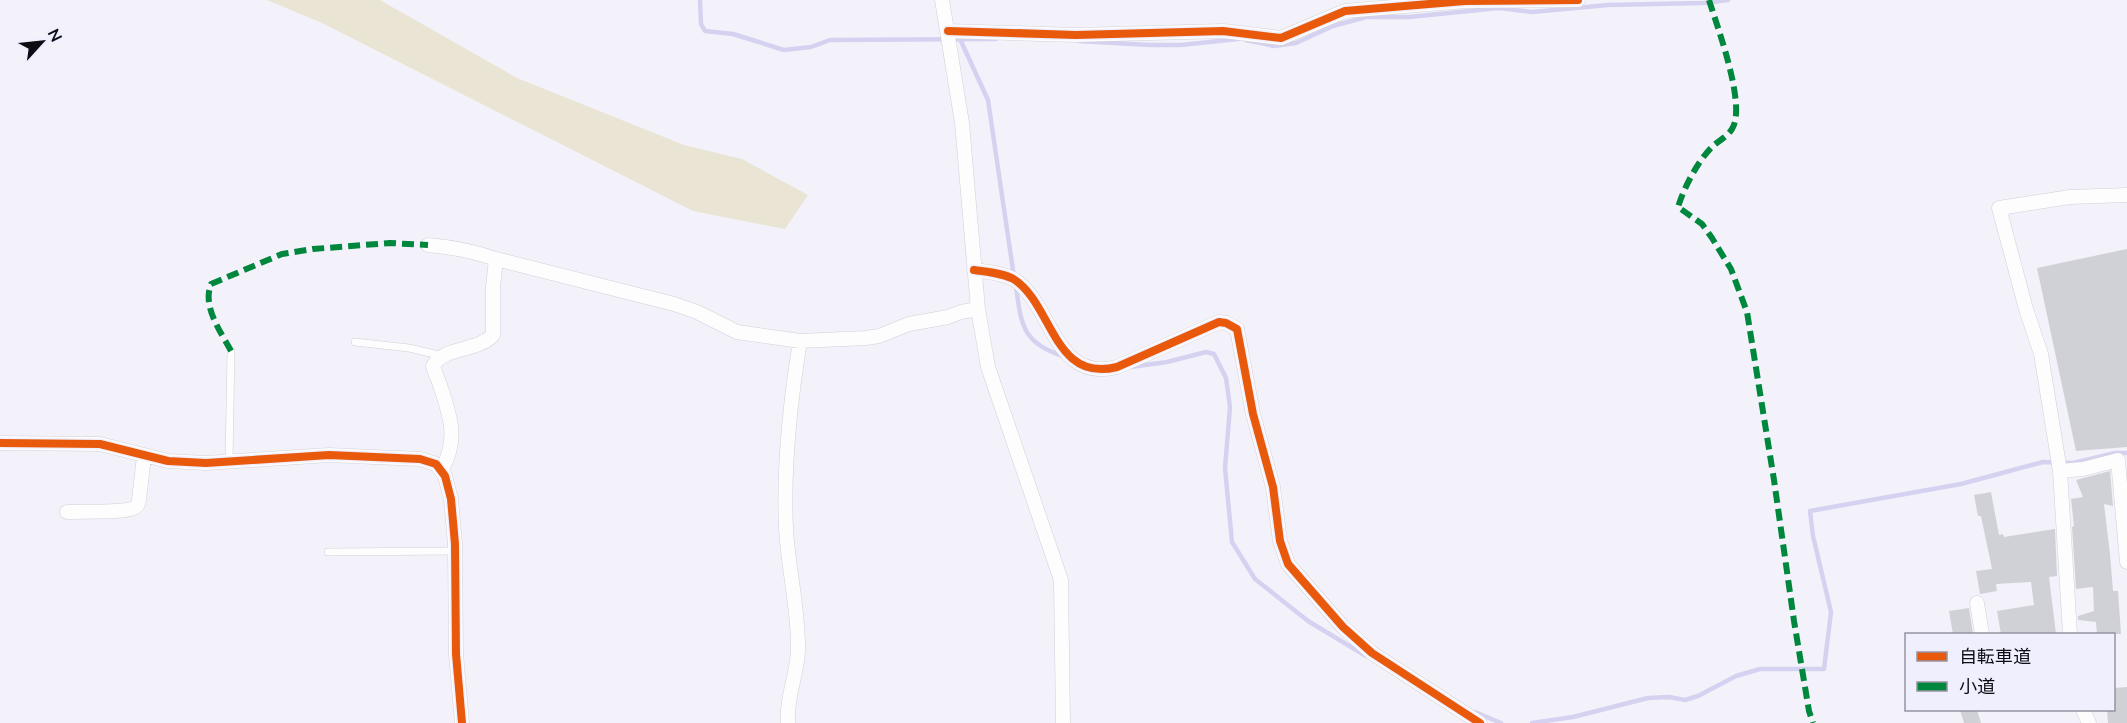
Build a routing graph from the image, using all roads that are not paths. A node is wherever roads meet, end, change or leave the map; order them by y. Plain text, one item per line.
1 (942, 0) edge
2 (1578, 0) edge
3 (948, 31) junction
4 (2127, 195) edge
5 (428, 244) dead end
6 (496, 260) junction
7 (974, 270) junction
8 (978, 309) junction
9 (800, 341) junction
10 (355, 342) dead end
11 (231, 351) dead end
12 (443, 356) junction
13 (0, 443) edge
14 (144, 456) junction
15 (2122, 460) edge
16 (229, 461) junction
17 (442, 469) junction
18 (2060, 471) junction
19 (67, 512) dead end
20 (455, 551) junction
21 (328, 552) dead end
22 (2127, 562) edge
23 (1977, 603) dead end
24 (1982, 633) edge
25 (2070, 633) edge
26 (462, 723) edge
27 (788, 723) edge
28 (1064, 723) edge
29 (1480, 723) edge

1 - 3 street
2 - 3 street
3 - 7 street
4 - 18 street
5 - 6 street
6 - 9 street
6 - 12 street
7 - 8 street
7 - 29 street
8 - 9 street
8 - 28 street
9 - 27 street
10 - 12 lane
11 - 16 lane
12 - 17 street
13 - 14 street
14 - 16 street
14 - 19 street
15 - 18 street
15 - 22 street
16 - 17 street
17 - 20 street
18 - 25 street
20 - 21 lane
20 - 26 street
23 - 24 street

